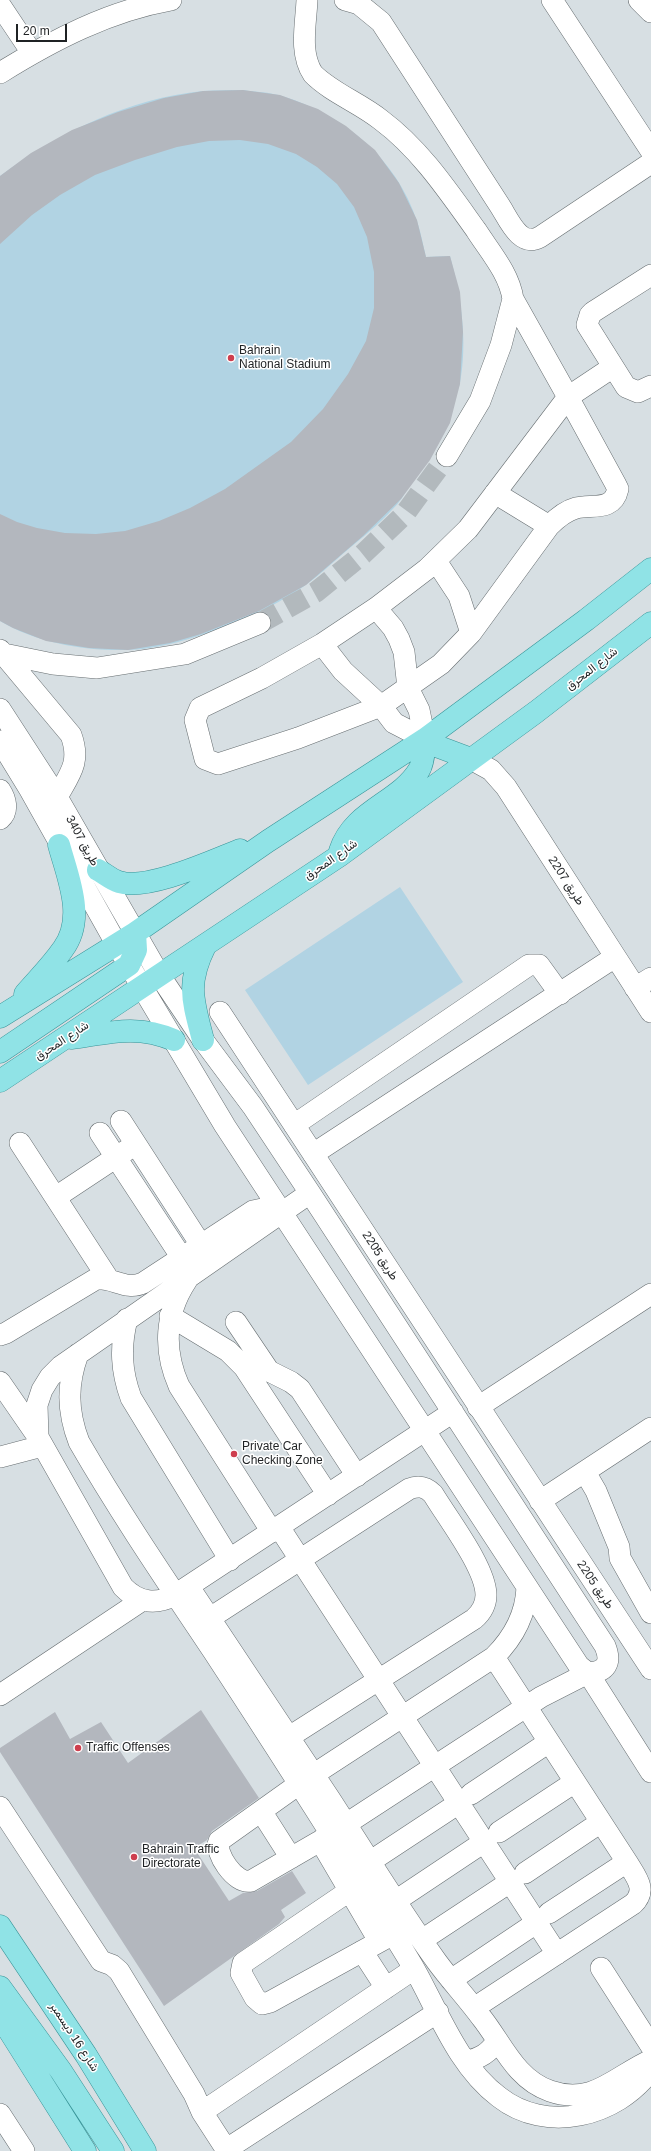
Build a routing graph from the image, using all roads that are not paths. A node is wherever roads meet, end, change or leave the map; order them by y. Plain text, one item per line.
1 (170, 0) edge
2 (307, 0) edge
3 (552, 0) edge
4 (639, 0) edge
5 (355, 1) edge
6 (0, 5) edge
7 (651, 12) edge
8 (32, 53) junction
9 (0, 73) edge
10 (651, 151) edge
11 (651, 163) edge
12 (651, 274) edge
13 (513, 300) junction
14 (612, 365) junction
15 (651, 386) edge
16 (568, 398) junction
17 (447, 456) tunnel mouth
18 (495, 493) junction
19 (549, 526) junction
20 (436, 561) junction
21 (651, 569) edge
22 (376, 608) junction
23 (260, 623) tunnel mouth
24 (651, 623) edge
25 (471, 632) junction
26 (322, 644) junction
27 (2, 652) edge
28 (408, 688) junction
29 (381, 706) junction
30 (0, 709) edge
31 (425, 739) junction
32 (0, 741) edge
33 (471, 759) junction
34 (0, 790) edge
35 (57, 797) junction
36 (0, 819) edge
37 (268, 840) junction
38 (59, 845) junction
39 (339, 856) junction
40 (98, 870) junction
41 (135, 933) junction
42 (117, 945) junction
43 (205, 946) junction
44 (615, 958) junction
45 (129, 965) junction
46 (151, 982) junction
47 (643, 983) edge
48 (560, 994) junction
49 (220, 1012) dead end
50 (651, 1012) edge
51 (6, 1013) edge
52 (66, 1039) junction
53 (174, 1040) junction
54 (203, 1040) junction
55 (0, 1052) edge
56 (0, 1081) edge
57 (253, 1107) junction
58 (121, 1121) dead end
59 (294, 1125) junction
60 (225, 1126) junction
61 (100, 1133) dead end
62 (20, 1143) dead end
63 (136, 1144) junction
64 (313, 1154) junction
65 (116, 1157) junction
66 (154, 1172) junction
67 (134, 1185) junction
68 (310, 1193) junction
69 (56, 1197) junction
70 (281, 1212) junction
71 (183, 1216) junction
72 (163, 1229) junction
73 (201, 1245) junction
74 (185, 1267) junction
75 (109, 1280) junction
76 (651, 1294) edge
77 (170, 1316) junction
78 (127, 1319) junction
79 (236, 1322) dead end
80 (0, 1334) edge
81 (78, 1354) junction
82 (0, 1382) edge
83 (478, 1407) junction
84 (453, 1412) junction
85 (651, 1428) edge
86 (425, 1431) junction
87 (40, 1442) junction
88 (0, 1457) edge
89 (585, 1472) junction
90 (357, 1476) junction
91 (328, 1495) junction
92 (540, 1501) junction
93 (276, 1529) junction
94 (300, 1559) junction
95 (230, 1560) junction
96 (527, 1587) junction
97 (182, 1591) junction
98 (141, 1600) junction
99 (651, 1613) edge
100 (210, 1618) junction
101 (494, 1657) junction
102 (651, 1669) edge
103 (588, 1673) junction
104 (378, 1678) junction
105 (242, 1681) junction
106 (0, 1695) edge
107 (527, 1707) junction
108 (402, 1716) junction
109 (288, 1737) junction
110 (549, 1742) junction
111 (435, 1767) junction
112 (651, 1772) edge
113 (307, 1779) junction
114 (575, 1782) junction
115 (465, 1798) junction
116 (0, 1807) edge
117 (261, 1811) junction
118 (601, 1822) junction
119 (333, 1833) junction
120 (491, 1837) junction
121 (290, 1858) junction
122 (376, 1858) junction
123 (627, 1862) junction
124 (518, 1878) junction
125 (355, 1887) junction
126 (402, 1897) junction
127 (543, 1918) junction
128 (0, 1926) edge
129 (422, 1932) junction
130 (378, 1942) junction
131 (557, 1954) junction
132 (601, 1968) dead end
133 (414, 1969) junction
134 (456, 1977) junction
135 (0, 1987) edge
136 (386, 1988) junction
137 (474, 2008) junction
138 (438, 2012) junction
139 (0, 2016) edge
140 (497, 2041) junction
141 (651, 2046) edge
142 (651, 2060) edge
143 (466, 2061) junction
144 (651, 2070) edge
145 (47, 2088) junction
146 (202, 2112) junction
147 (0, 2114) edge
148 (24, 2151) edge
149 (73, 2151) edge
150 (85, 2151) edge
151 (113, 2151) edge
152 (145, 2151) edge

1 - 8 street
2 - 13 street
3 - 10 street
4 - 7 street
5 - 11 street
6 - 8 street
8 - 9 street
12 - 14 street
13 - 16 street
13 - 17 street
14 - 15 street
14 - 16 street
16 - 18 street
16 - 19 street
18 - 19 street
18 - 20 street
19 - 25 street
20 - 22 street
20 - 25 street
21 - 31 main road
22 - 26 street
22 - 28 street
23 - 27 street
24 - 33 main road, شارع المحرق
25 - 28 street
26 - 29 street
26 - 29 street
27 - 35 street
28 - 29 street
28 - 31 street
29 - 31 street
30 - 35 street, طريق 3407
31 - 33 main road
31 - 37 main road
31 - 39 main road
32 - 38 street, طريق 3407
33 - 39 main road, شارع المحرق
33 - 44 street, طريق 2207
34 - 36 street
35 - 40 street, طريق 3407
37 - 40 main road
37 - 41 main road
38 - 42 street, طريق 3407
38 - 51 main road
39 - 43 main road, شارع المحرق
40 - 41 street, طريق 3407
41 - 42 main road
41 - 45 main road
41 - 46 street, طريق 3407
42 - 45 street, طريق 3407
42 - 51 main road
43 - 46 main road, شارع المحرق
43 - 54 main road
44 - 47 street, طريق 2207
44 - 48 street
45 - 46 street, طريق 3407
45 - 55 main road
46 - 52 main road, شارع المحرق
46 - 53 street
46 - 54 street
47 - 50 street, طريق 2207
48 - 59 street
48 - 64 street
49 - 59 street, طريق 2205
52 - 53 main road
52 - 56 main road, شارع المحرق
53 - 60 street
54 - 57 street
57 - 60 street
57 - 68 street
58 - 63 street
59 - 64 street, طريق 2205
60 - 70 street
61 - 65 street
62 - 69 street
63 - 65 street
63 - 66 street
64 - 83 street, طريق 2205
65 - 67 street
65 - 69 street
66 - 67 street
66 - 71 street
67 - 72 street
68 - 70 street
68 - 84 street
69 - 75 street
70 - 73 street
70 - 74 street
70 - 86 street
71 - 72 street
71 - 73 street
72 - 74 street
73 - 74 street
74 - 75 street
74 - 77 street
74 - 78 street
75 - 80 street
76 - 83 street
77 - 91 street
77 - 93 street
78 - 81 street
78 - 95 street
79 - 90 street
81 - 87 street
81 - 97 street
82 - 87 street
83 - 92 street, طريق 2205
84 - 86 street
84 - 103 street
85 - 89 street
86 - 90 street
86 - 96 street
87 - 88 street
87 - 98 street
89 - 92 street
89 - 99 street
90 - 91 street
91 - 93 street
92 - 102 street, طريق 2205
93 - 94 street
93 - 95 street
94 - 100 street
94 - 104 street
94 - 104 street
95 - 97 street
96 - 101 street
96 - 103 street
97 - 98 street
97 - 100 street
97 - 105 street
98 - 106 street
100 - 105 street
101 - 107 street
101 - 108 street
103 - 107 street
103 - 112 street
104 - 108 street
104 - 109 street
105 - 109 street
105 - 113 street
107 - 110 street
107 - 111 street
108 - 111 street
108 - 113 street
109 - 113 street
110 - 114 street
110 - 115 street
111 - 115 street
111 - 119 street
113 - 117 street
113 - 119 street
114 - 118 street
114 - 120 street
115 - 120 street
115 - 122 street
116 - 146 street
117 - 121 street
117 - 121 street
118 - 123 street
118 - 124 street
119 - 121 street
119 - 122 street
119 - 125 street
120 - 124 street
120 - 126 street
122 - 126 street
123 - 127 street
123 - 131 street
124 - 127 street
124 - 129 street
125 - 130 street
125 - 130 street
126 - 129 street
127 - 131 street
127 - 134 street
128 - 152 main road, شارع 16 ديسمبر
129 - 130 street
129 - 134 street
130 - 133 street
130 - 136 street
131 - 137 street
132 - 141 street
133 - 136 street
133 - 138 street
134 - 137 street
135 - 151 main road
136 - 146 street
137 - 140 street
138 - 143 street
138 - 146 street
139 - 145 main road
140 - 142 street
140 - 143 street
143 - 144 street
145 - 149 main road
145 - 150 main road
147 - 148 street

